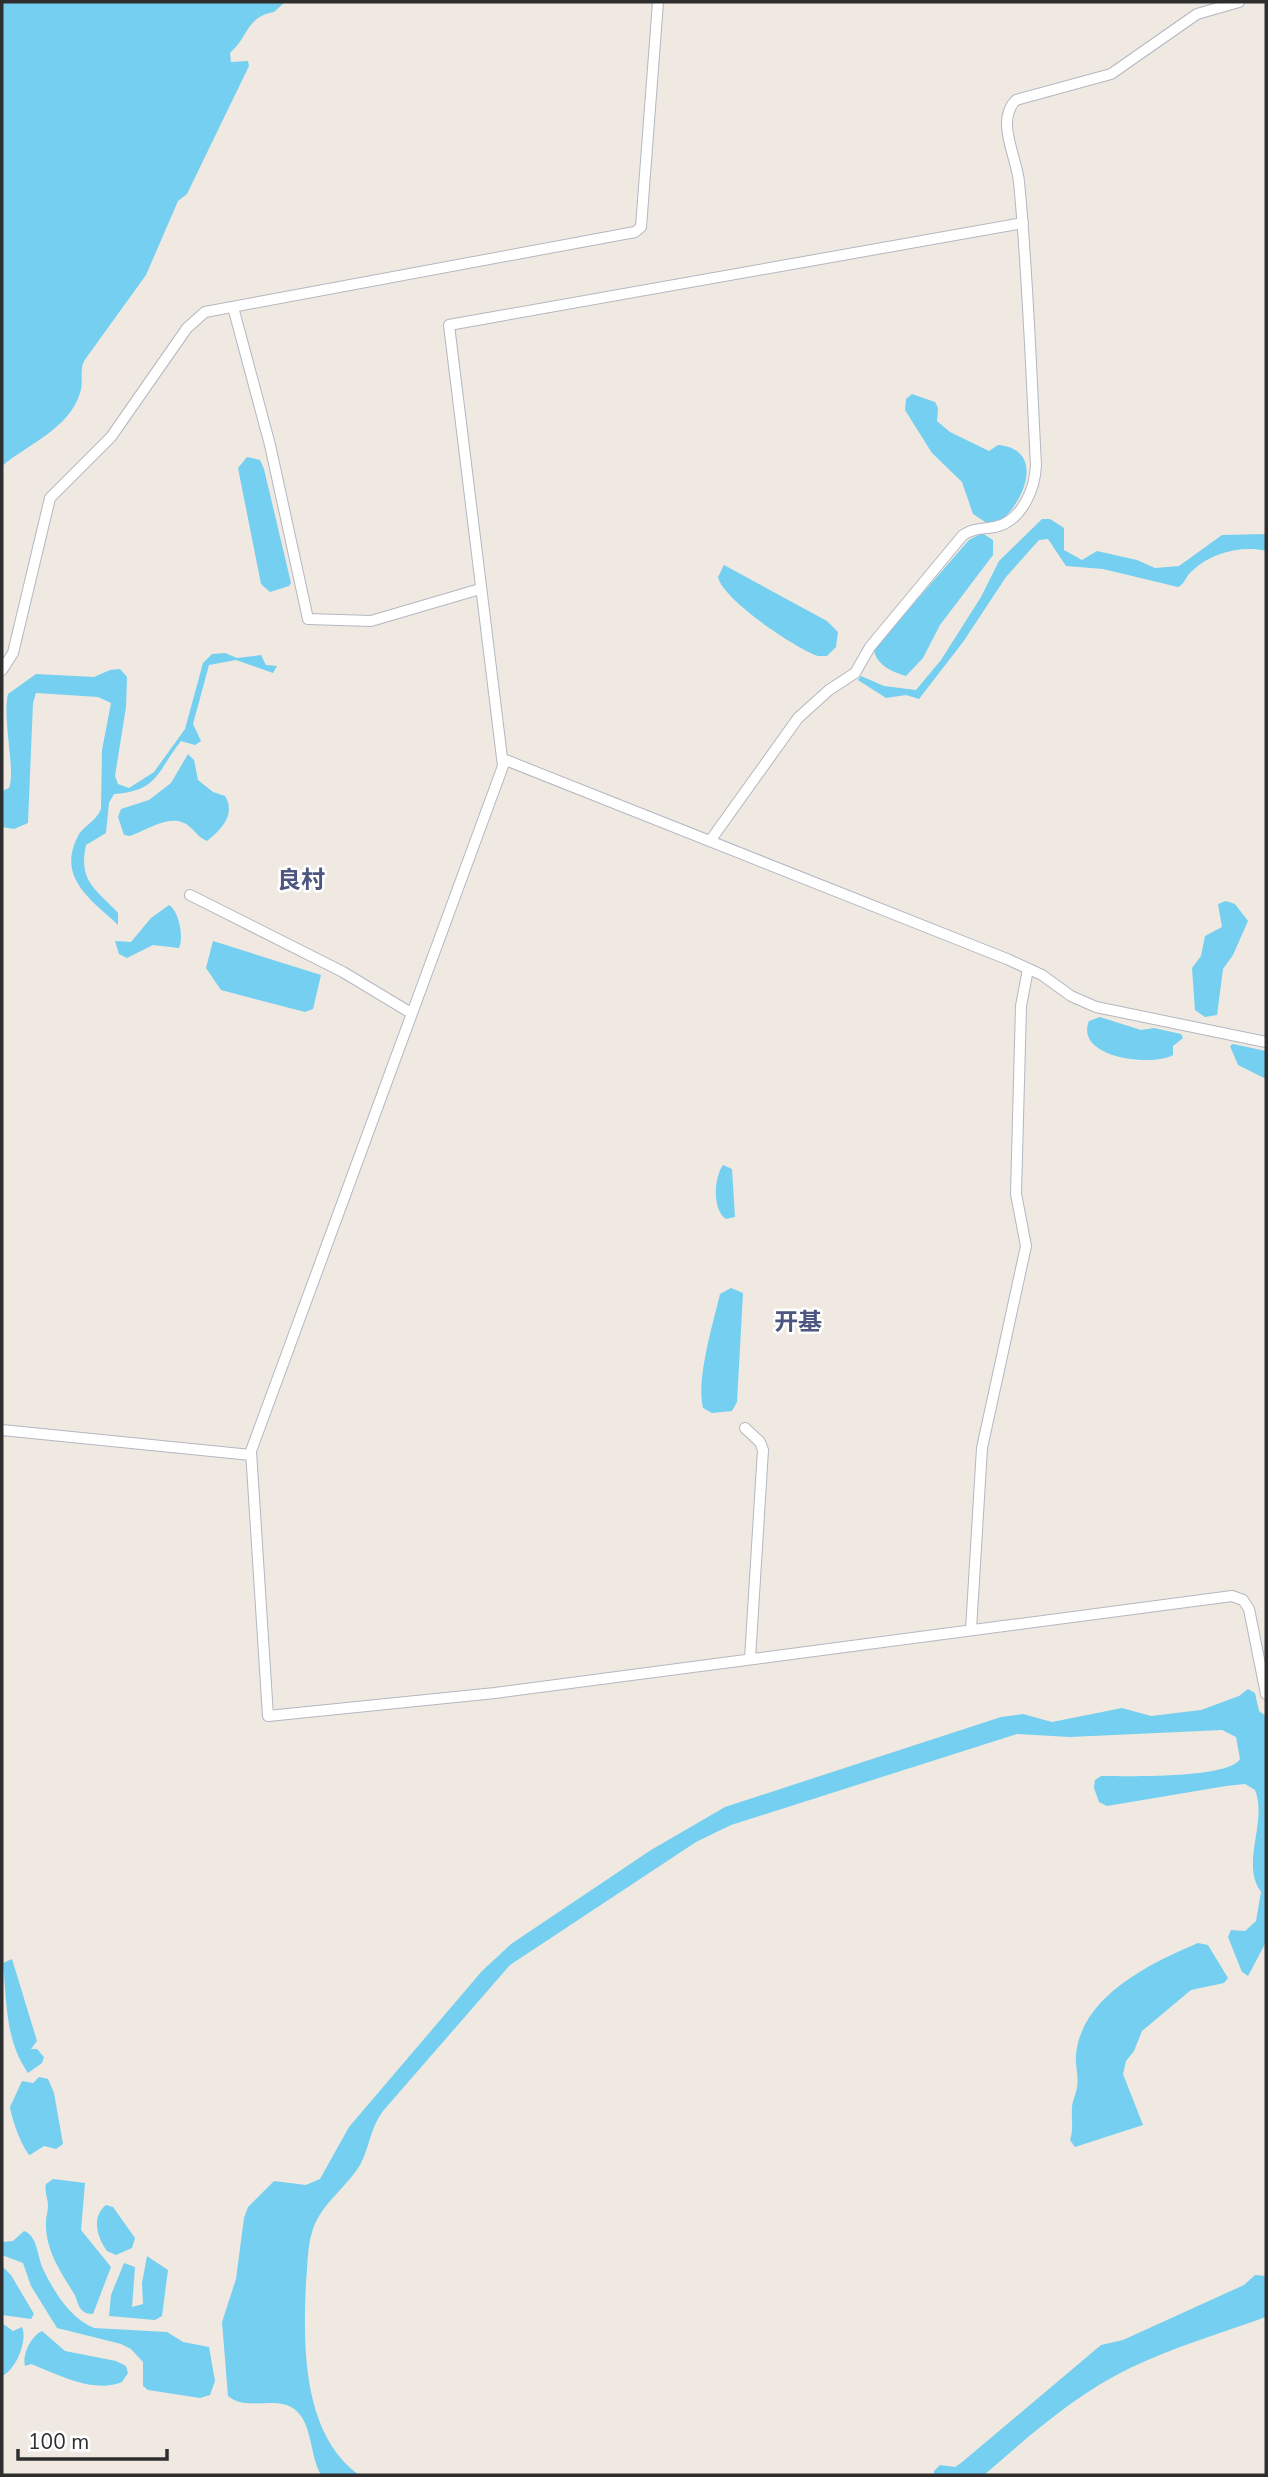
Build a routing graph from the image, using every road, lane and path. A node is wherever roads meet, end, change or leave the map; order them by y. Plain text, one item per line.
1 (658, 2) edge
2 (1239, 2) edge
3 (1023, 223) junction
4 (233, 307) junction
5 (480, 589) junction
6 (2, 670) edge
7 (503, 759) junction
8 (710, 841) junction
9 (190, 895) dead end
10 (1028, 969) junction
11 (411, 1013) junction
12 (1266, 1042) edge
13 (745, 1428) dead end
14 (2, 1430) edge
15 (251, 1455) junction
16 (971, 1630) junction
17 (750, 1659) junction
18 (1266, 1694) edge

1 - 4 street
2 - 3 street
3 - 5 street
3 - 8 street
4 - 5 street
4 - 6 street
5 - 7 street
7 - 8 street
7 - 11 street
8 - 10 street
9 - 11 street
10 - 12 street
10 - 16 street
11 - 15 street
13 - 17 street
14 - 15 street
15 - 17 street
16 - 17 street
16 - 18 street

